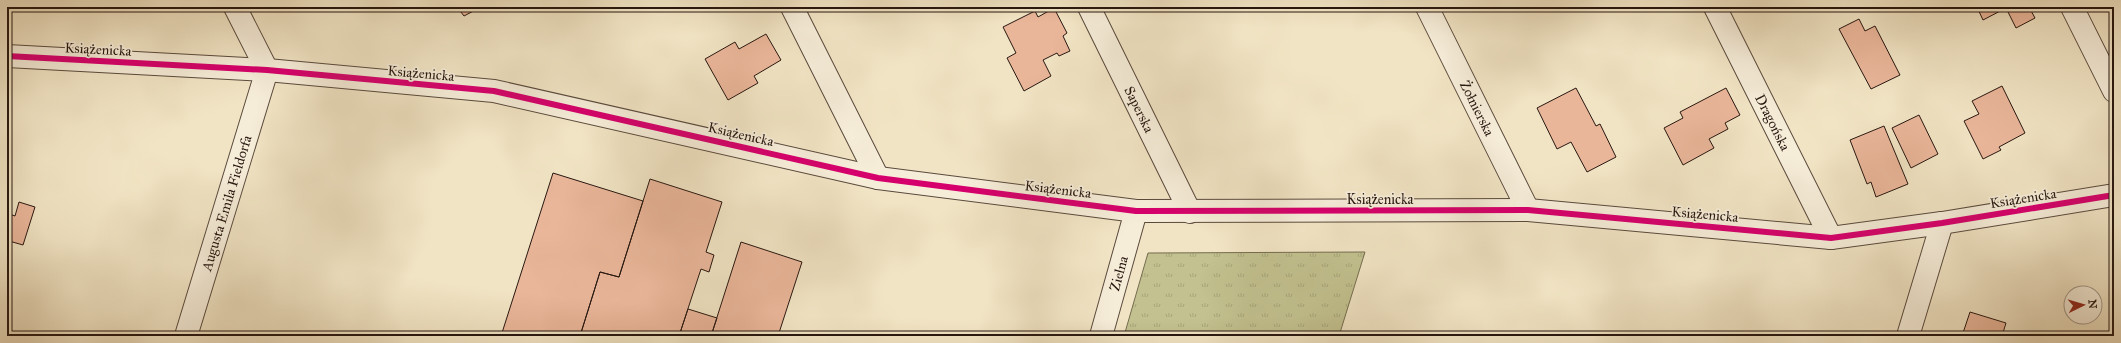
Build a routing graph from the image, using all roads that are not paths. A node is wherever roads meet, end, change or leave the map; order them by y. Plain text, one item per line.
1 (235, 7) edge
2 (792, 7) edge
3 (1089, 7) edge
4 (1427, 7) edge
5 (1715, 7) edge
6 (2072, 7) edge
7 (7, 56) edge
8 (267, 70) junction
9 (2114, 91) edge
10 (878, 178) junction
11 (2114, 195) edge
12 (1528, 210) junction
13 (1136, 211) junction
14 (1190, 212) junction
15 (1942, 223) junction
16 (1831, 238) junction
17 (186, 336) edge
18 (1101, 336) edge
19 (1908, 336) edge

1 - 8 street
2 - 10 street
3 - 14 street, Saperska
4 - 12 street, Żołnierska
5 - 16 street, Dragońska
6 - 9 street
7 - 8 street, Książenicka
8 - 10 street, Książenicka
8 - 17 street, Augusta Emila Fieldorfa
10 - 13 street, Książenicka
11 - 15 street, Książenicka
12 - 14 street, Książenicka
12 - 16 street, Książenicka
13 - 14 street, Książenicka
13 - 18 street, Zielna
15 - 16 street, Książenicka
15 - 19 street

